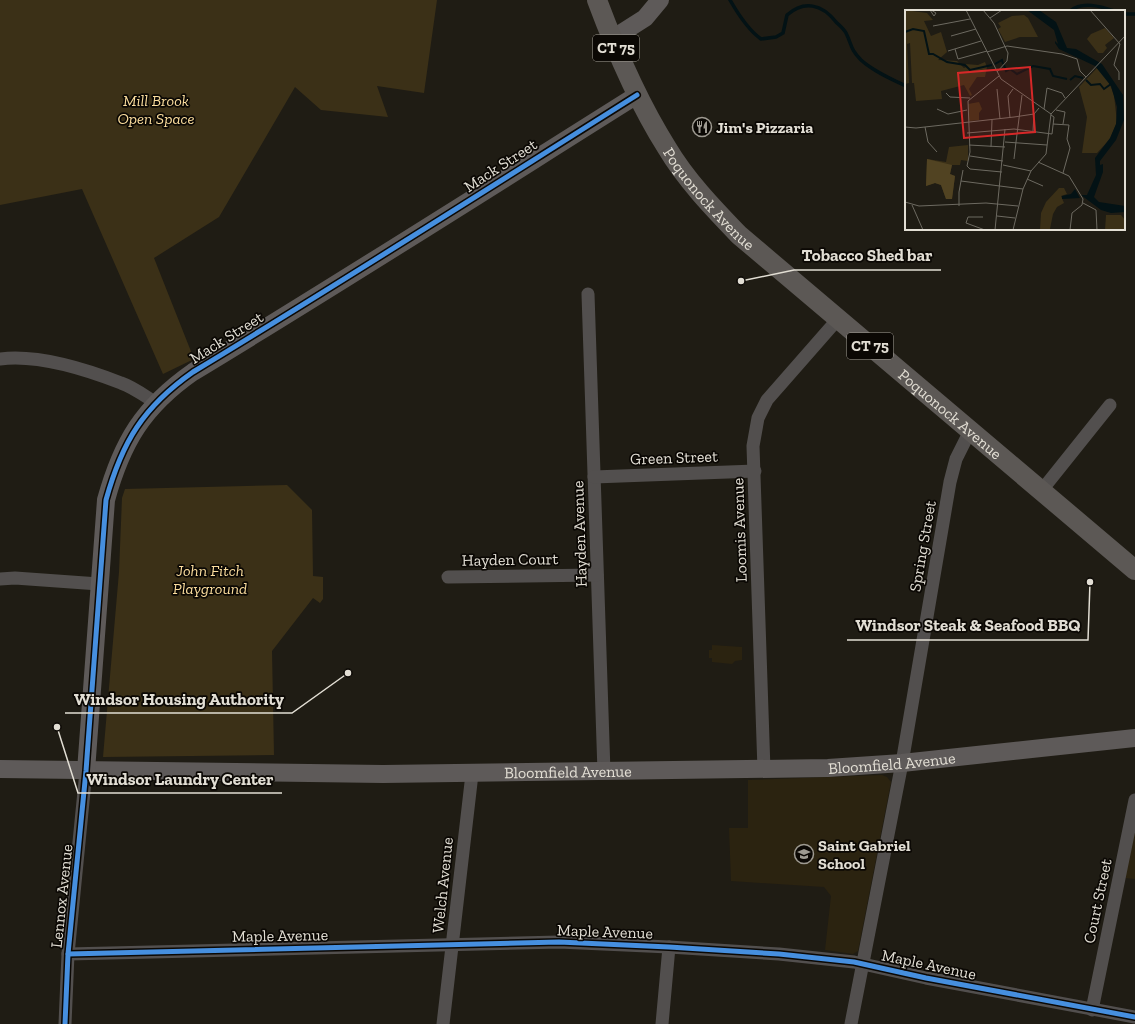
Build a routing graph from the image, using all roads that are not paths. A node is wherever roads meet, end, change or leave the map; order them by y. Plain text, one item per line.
1 (597, 0) edge
2 (660, 0) edge
3 (612, 39) junction
4 (637, 95) junction
5 (588, 294) dead end
6 (838, 319) junction
7 (0, 359) edge
8 (156, 403) junction
9 (1110, 405) dead end
10 (970, 431) junction
11 (755, 471) junction
12 (594, 477) junction
13 (1042, 490) junction
14 (1135, 570) edge
15 (597, 575) junction
16 (448, 577) dead end
17 (0, 580) edge
18 (100, 584) junction
19 (1135, 738) edge
20 (902, 763) junction
21 (0, 769) edge
22 (764, 770) junction
23 (86, 772) junction
24 (604, 772) junction
25 (472, 774) junction
26 (1135, 800) edge
27 (452, 944) junction
28 (669, 947) junction
29 (68, 954) junction
30 (864, 964) junction
31 (1092, 1010) junction
32 (1135, 1018) edge
33 (65, 1024) edge
34 (443, 1024) edge
35 (662, 1024) edge
36 (851, 1024) edge

1 - 3 main road, Poquonock Avenue / CT 75
2 - 3 main road
3 - 4 main road, Poquonock Avenue / CT 75
4 - 6 main road, Poquonock Avenue / CT 75
4 - 8 main road, Mack Street
5 - 12 street, Hayden Avenue
6 - 10 main road, Poquonock Avenue / CT 75
6 - 11 street, Loomis Avenue
7 - 8 street
8 - 18 main road, Mack Street
9 - 13 street
10 - 13 main road, Poquonock Avenue / CT 75
10 - 20 street, Spring Street
11 - 12 street, Green Street
11 - 22 street, Loomis Avenue
12 - 15 street, Hayden Avenue
13 - 14 main road, Poquonock Avenue / CT 75
15 - 16 street, Hayden Court
15 - 24 street, Hayden Avenue
17 - 18 street
18 - 23 main road, Mack Street
19 - 20 main road, Bloomfield Avenue
20 - 22 main road, Bloomfield Avenue
20 - 30 street, Spring Street
21 - 23 main road, Bloomfield Avenue
22 - 24 main road, Bloomfield Avenue
23 - 25 main road, Bloomfield Avenue
23 - 29 street, Lennox Avenue
24 - 25 main road, Bloomfield Avenue
25 - 27 street, Welch Avenue
26 - 31 street, Court Street
27 - 28 street, Maple Avenue
27 - 29 street, Maple Avenue
27 - 34 street, Welch Avenue
28 - 30 street, Maple Avenue
28 - 35 street
29 - 33 street, Lennox Avenue
30 - 31 street, Maple Avenue
30 - 36 street, Spring Street
31 - 32 street, Maple Avenue

